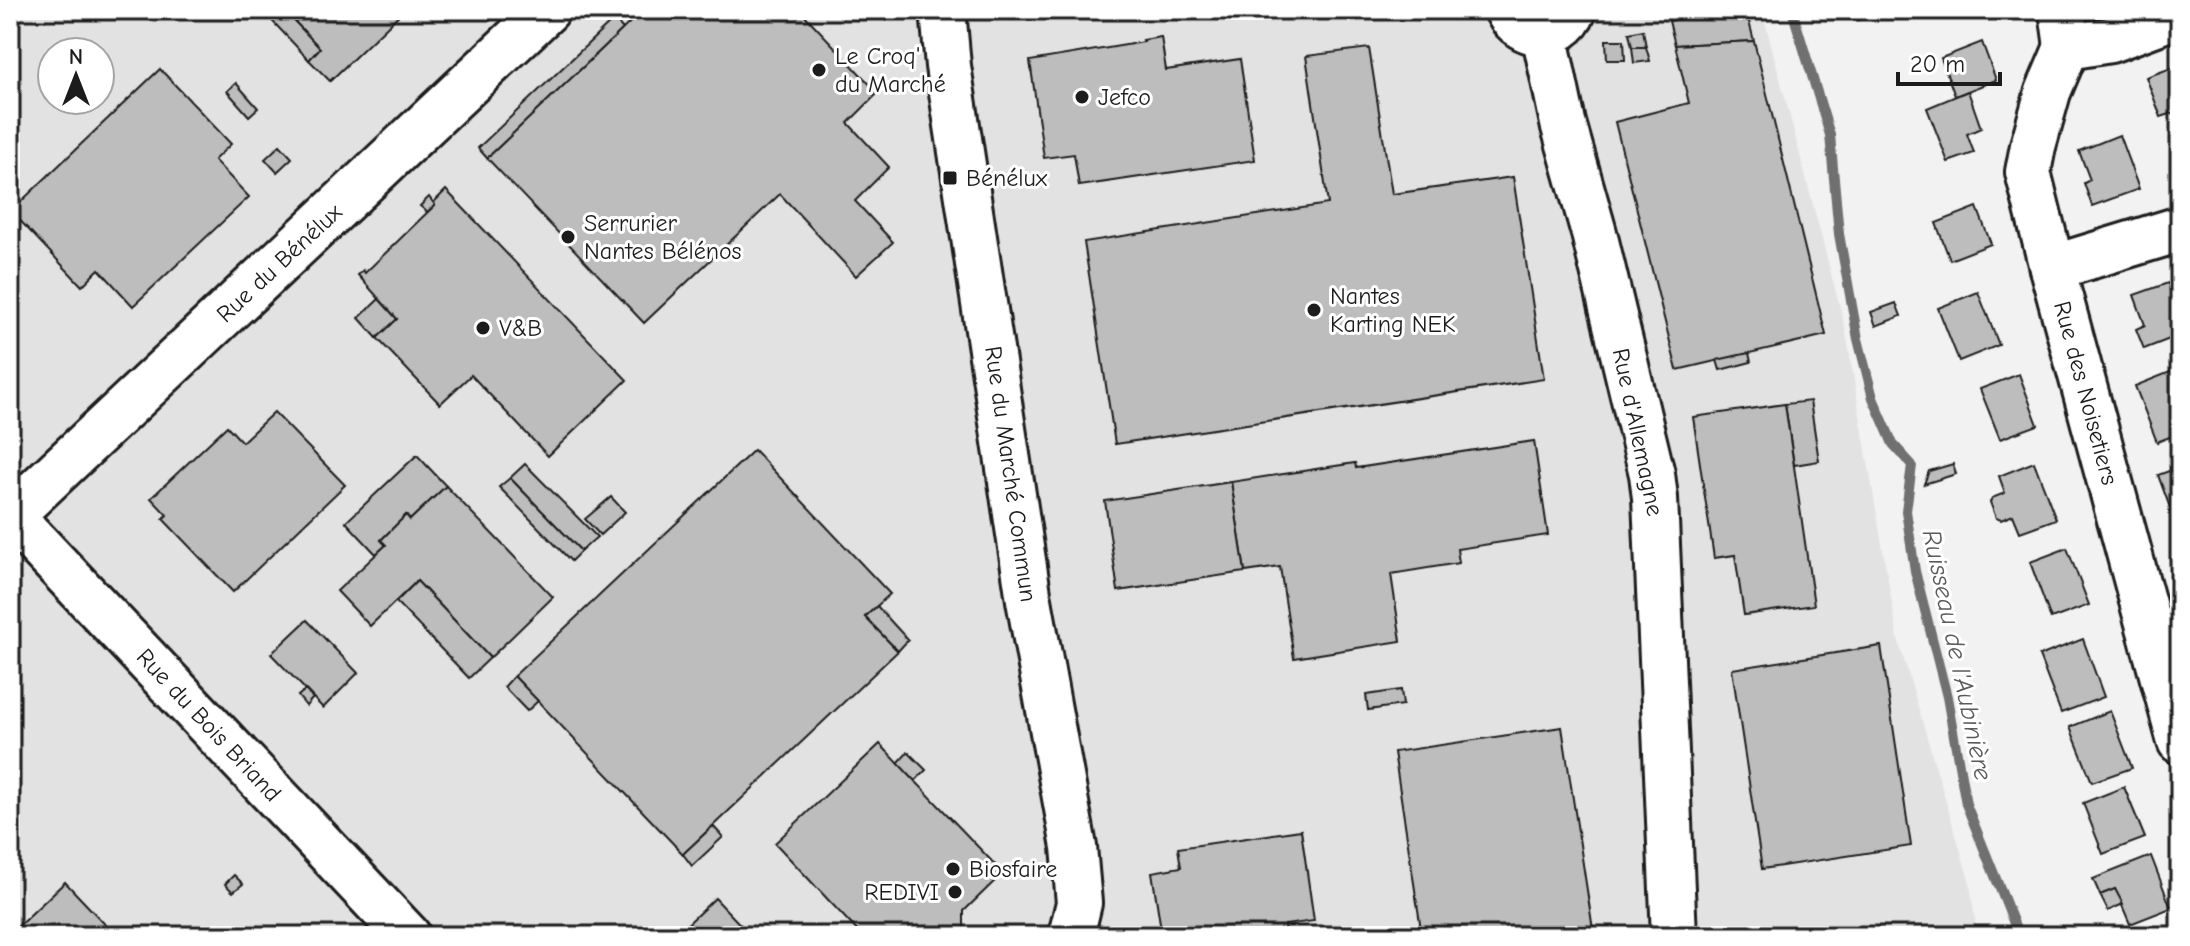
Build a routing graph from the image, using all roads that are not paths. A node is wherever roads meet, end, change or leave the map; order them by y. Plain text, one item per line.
1 (547, 10) edge
2 (943, 10) edge
3 (1507, 10) edge
4 (2180, 14) edge
5 (1559, 22) edge
6 (2065, 28) edge
7 (2180, 229) edge
8 (2052, 268) junction
9 (10, 515) edge
10 (2180, 741) edge
11 (408, 936) edge
12 (1071, 936) edge
13 (1674, 936) edge

1 - 9 street, Rue du Bénélux
2 - 12 street, Rue du Marché Commun
3 - 5 street
4 - 6 street
5 - 13 street, Rue d'Allemagne
6 - 8 street, Rue des Noisetiers
7 - 8 street
8 - 10 street, Rue des Noisetiers
9 - 11 street, Rue du Bois Briand

